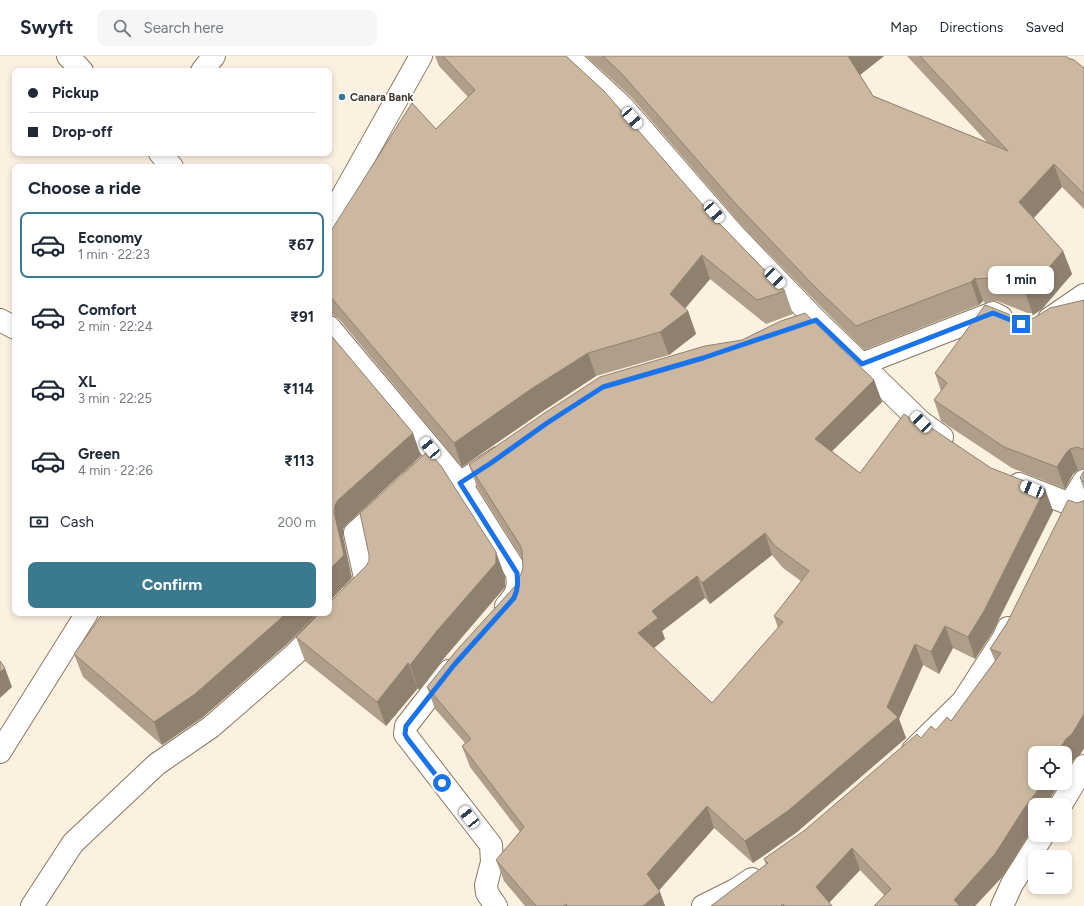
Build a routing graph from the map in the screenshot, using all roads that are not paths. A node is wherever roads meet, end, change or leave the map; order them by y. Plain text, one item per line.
1 (68, 56) edge
2 (214, 56) edge
3 (421, 56) edge
4 (568, 56) edge
5 (79, 68) edge
6 (204, 68) edge
7 (163, 156) edge
8 (169, 164) edge
9 (332, 215) edge
10 (1084, 295) edge
11 (0, 320) edge
12 (816, 320) junction
13 (12, 326) edge
14 (794, 328) edge
15 (332, 332) edge
16 (862, 364) junction
17 (516, 445) edge
18 (960, 449) edge
19 (438, 458) junction
20 (1000, 475) edge
21 (1084, 481) edge
22 (460, 483) junction
23 (1072, 511) edge
24 (1017, 610) edge
25 (85, 616) edge
26 (494, 620) edge
27 (464, 654) edge
28 (0, 752) edge
29 (899, 761) edge
30 (1084, 766) edge
31 (1065, 798) edge
32 (1039, 842) edge
33 (768, 867) edge
34 (32, 906) edge
35 (496, 906) edge
36 (703, 906) edge
37 (1002, 906) edge

1 - 5 street
2 - 6 street
3 - 9 street
4 - 12 street
7 - 8 street
10 - 16 street
11 - 13 street
12 - 14 street
12 - 16 street
15 - 19 street
16 - 18 street
17 - 22 street
19 - 22 street
19 - 34 street
20 - 23 street
21 - 23 street
22 - 26 street
24 - 29 street
25 - 28 street
27 - 35 street
30 - 31 street
32 - 37 street
33 - 36 street

